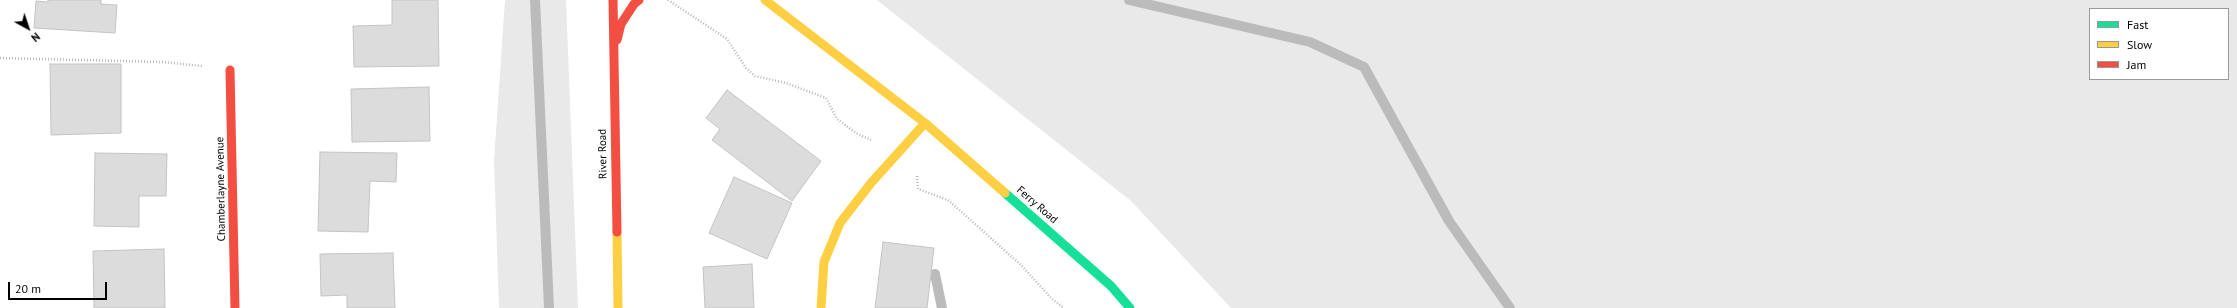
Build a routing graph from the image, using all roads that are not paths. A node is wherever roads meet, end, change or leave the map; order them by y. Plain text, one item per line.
1 (613, 0) edge
2 (639, 0) edge
3 (765, 0) edge
4 (614, 51) junction
5 (230, 70) road end
6 (925, 122) junction
7 (235, 308) edge
8 (618, 308) edge
9 (821, 308) edge
10 (1130, 308) edge

1 - 4 street, River Road
2 - 4 street
3 - 6 street, Ferry Road
4 - 8 street, River Road
5 - 7 street, Chamberlayne Avenue
6 - 9 street
6 - 10 street, Ferry Road

